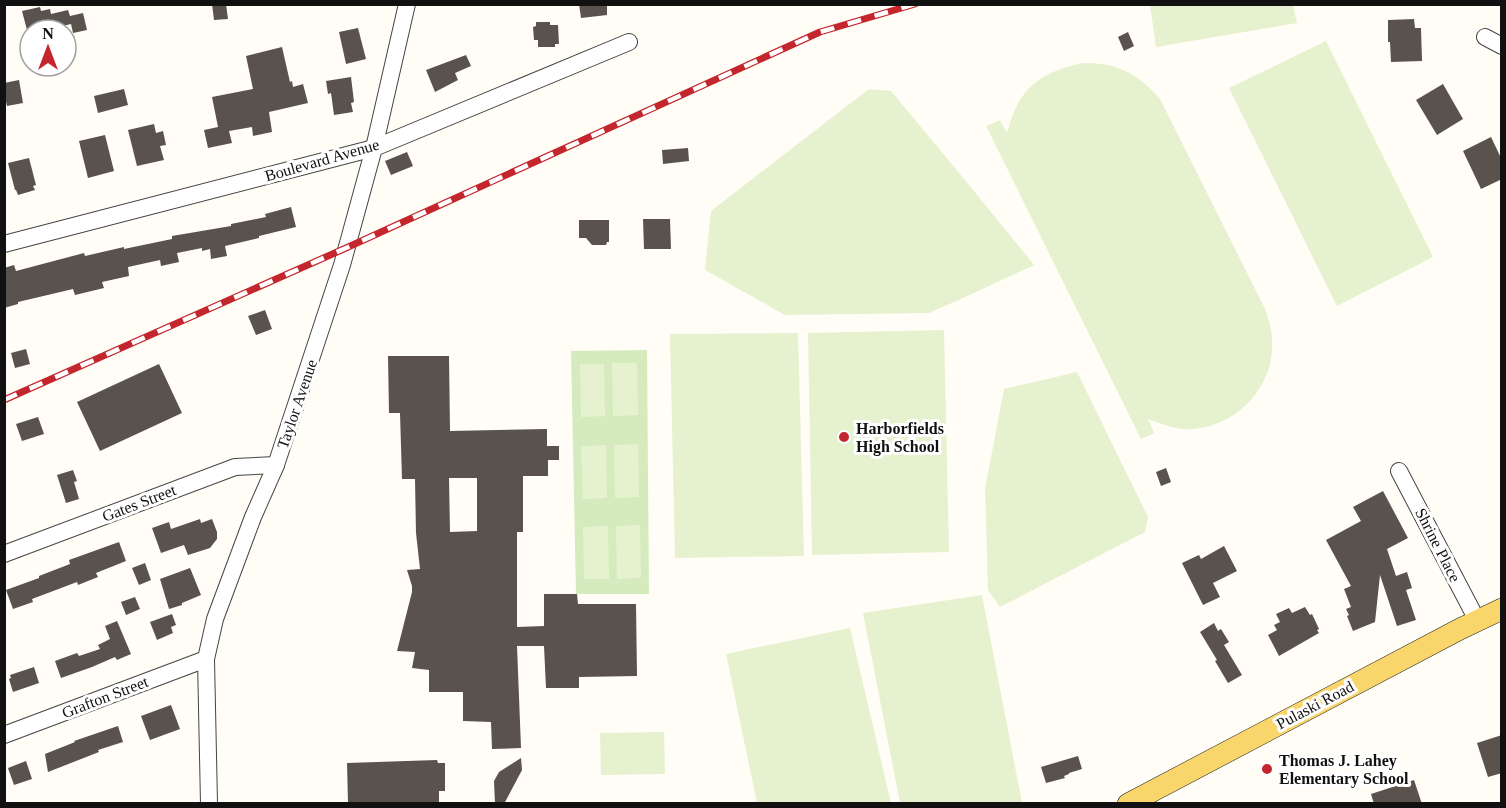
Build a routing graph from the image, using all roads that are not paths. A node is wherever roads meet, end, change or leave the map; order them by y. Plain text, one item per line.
1 (407, 4) edge
2 (1485, 37) dead end
3 (629, 42) dead end
4 (1502, 46) edge
5 (374, 148) junction
6 (4, 244) edge
7 (276, 465) junction
8 (1399, 471) dead end
9 (4, 554) edge
10 (1502, 609) edge
11 (1477, 620) junction
12 (206, 659) junction
13 (4, 735) edge
14 (209, 804) edge
15 (1128, 804) edge

1 - 5 street, Taylor Avenue
2 - 4 street
3 - 5 street, Boulevard Avenue
5 - 6 street, Boulevard Avenue
5 - 7 street, Taylor Avenue
7 - 9 street, Gates Street
7 - 12 street, Taylor Avenue
8 - 11 street, Shrine Place
10 - 11 main road, Pulaski Road
11 - 15 main road, Pulaski Road
12 - 13 street, Grafton Street
12 - 14 street, Taylor Avenue

